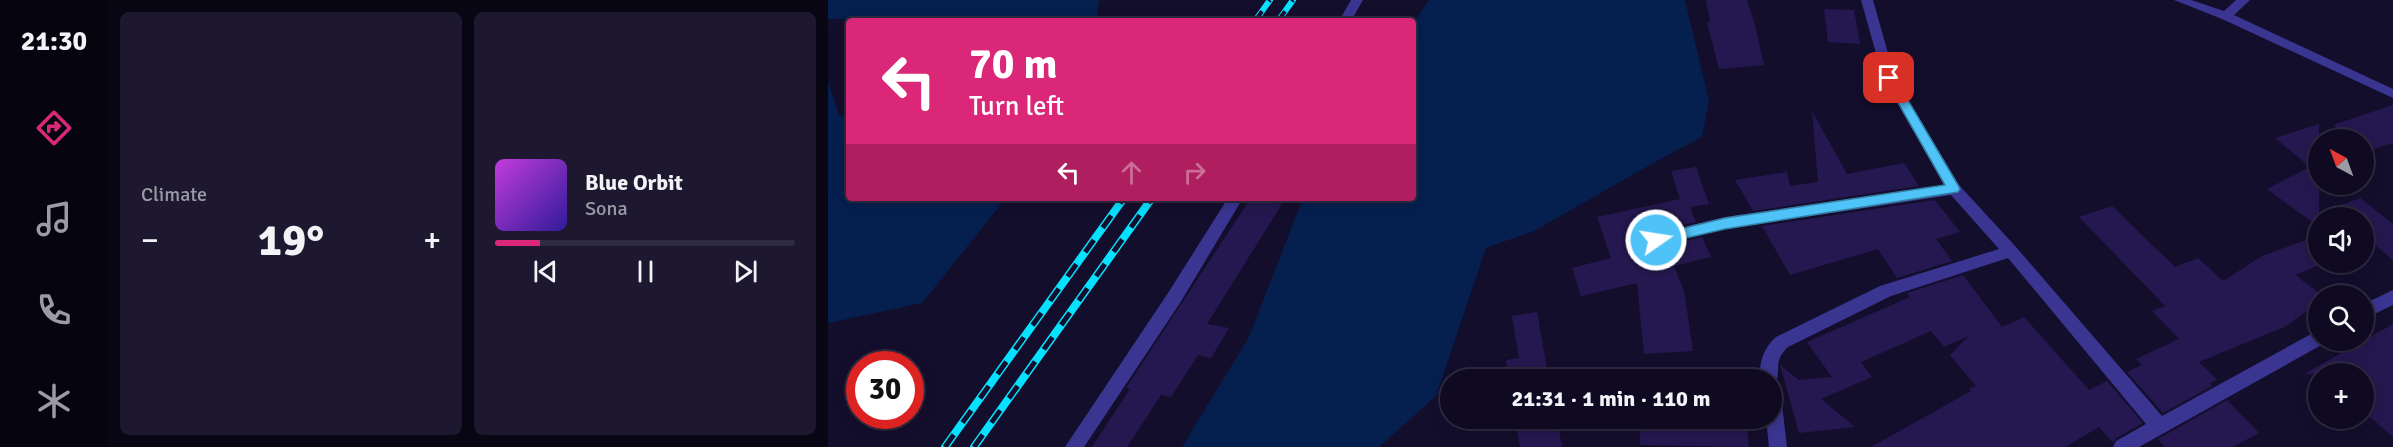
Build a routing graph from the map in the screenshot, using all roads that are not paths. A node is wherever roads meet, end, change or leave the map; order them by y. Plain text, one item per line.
1 (1357, 0) edge
2 (1867, 0) edge
3 (2180, 0) edge
4 (2244, 0) edge
5 (2226, 16) junction
6 (1347, 18) edge
7 (2393, 94) edge
8 (1954, 189) junction
9 (1234, 201) edge
10 (1656, 240) dead end
11 (2011, 251) junction
12 (2393, 297) edge
13 (2374, 307) edge
14 (2308, 344) edge
15 (1768, 369) edge
16 (2160, 427) junction
17 (1776, 429) edge
18 (1074, 447) edge
19 (1778, 447) edge
20 (2122, 447) edge

1 - 6 street
2 - 8 street
3 - 5 street
4 - 5 street
5 - 7 street
8 - 10 street
8 - 11 street
9 - 18 street
11 - 15 street
11 - 16 street
12 - 13 street
14 - 16 street
16 - 20 street
17 - 19 street

